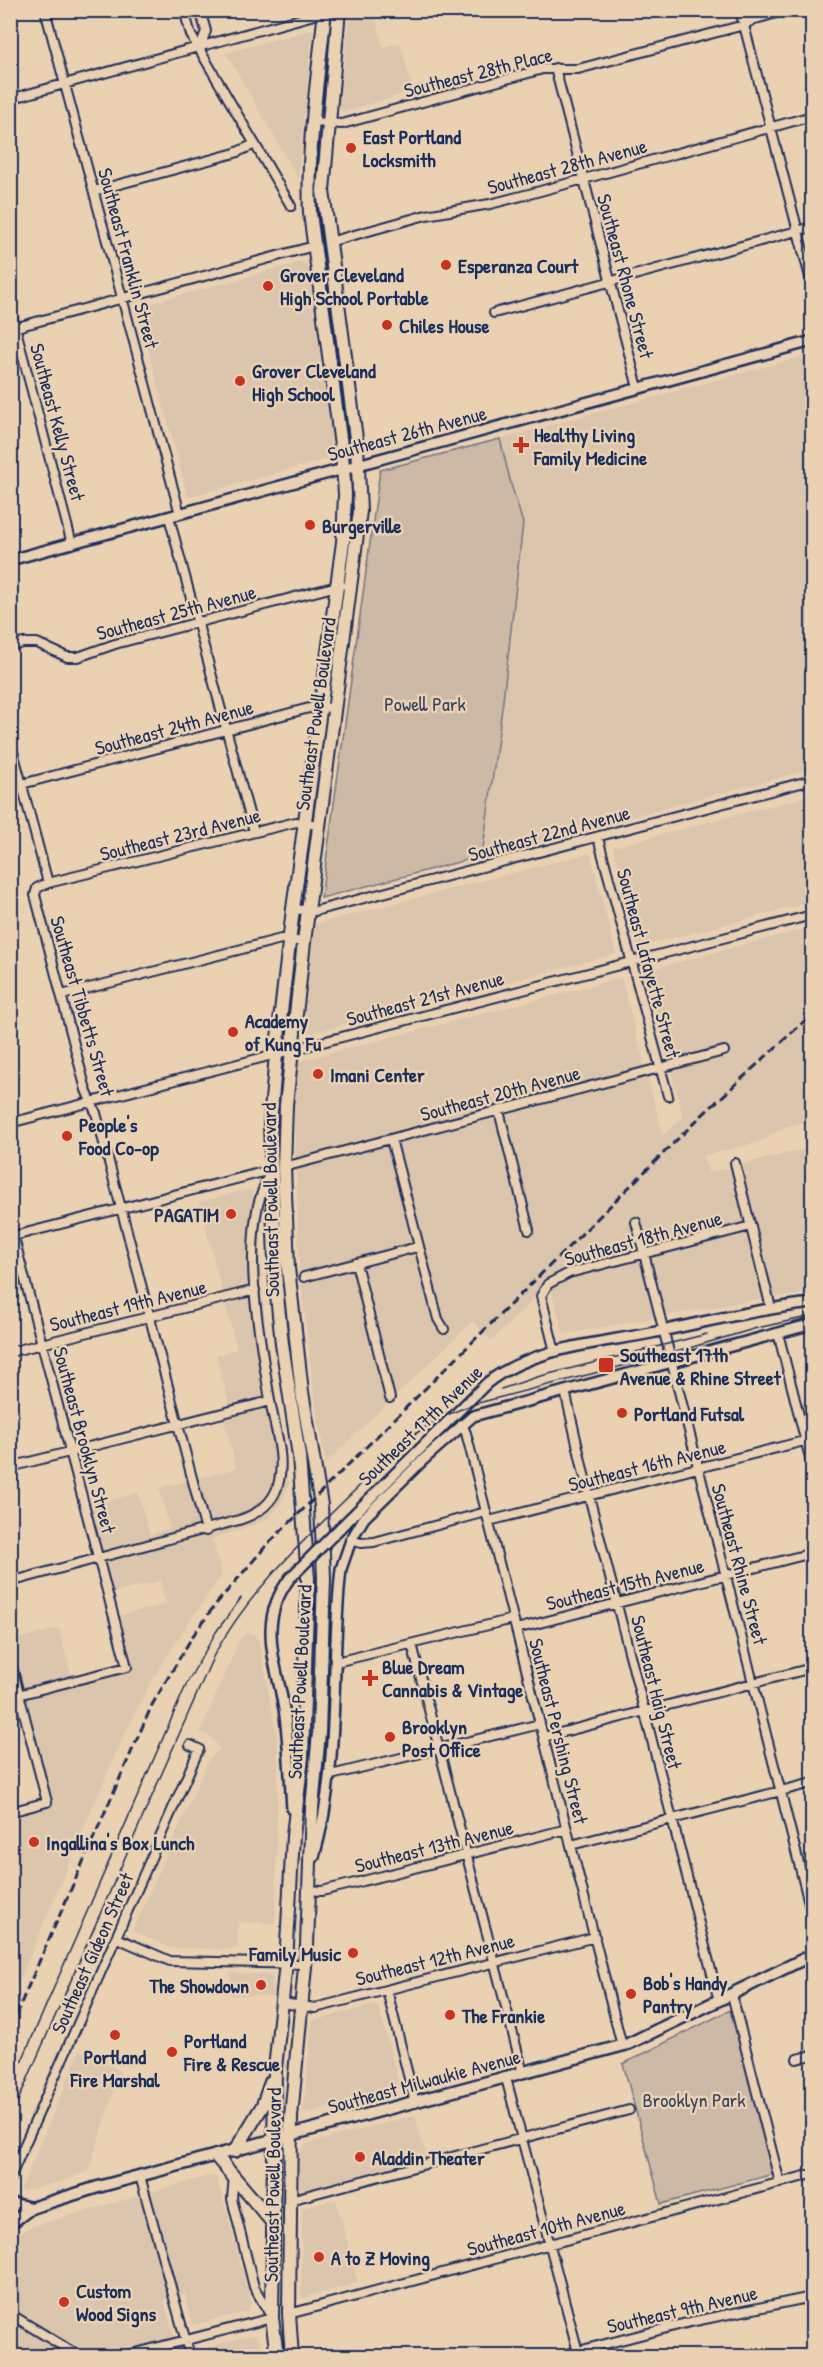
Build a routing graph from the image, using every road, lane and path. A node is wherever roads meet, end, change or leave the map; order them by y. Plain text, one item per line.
1 (45, 10) edge
2 (184, 10) edge
3 (200, 10) edge
4 (339, 10) edge
5 (740, 10) edge
6 (787, 10) edge
7 (327, 11) edge
8 (744, 25) junction
9 (200, 47) junction
10 (555, 68) junction
11 (65, 84) junction
12 (10, 99) edge
13 (813, 116) edge
14 (314, 122) junction
15 (328, 124) junction
16 (771, 127) junction
17 (255, 144) junction
18 (584, 179) junction
19 (94, 191) junction
20 (291, 206) dead end
21 (813, 227) edge
22 (798, 231) junction
23 (329, 243) junction
24 (314, 246) junction
25 (610, 282) junction
26 (813, 285) edge
27 (122, 298) junction
28 (10, 307) edge
29 (494, 313) dead end
30 (13, 328) edge
31 (813, 341) edge
32 (638, 388) junction
33 (358, 464) junction
34 (344, 468) junction
35 (180, 514) junction
36 (169, 518) junction
37 (72, 544) junction
38 (10, 560) edge
39 (337, 585) junction
40 (351, 586) junction
41 (197, 623) junction
42 (10, 646) edge
43 (321, 706) junction
44 (335, 708) junction
45 (226, 730) junction
46 (10, 740) edge
47 (813, 780) edge
48 (22, 784) junction
49 (305, 823) junction
50 (319, 825) junction
51 (254, 832) junction
52 (598, 838) junction
53 (48, 883) junction
54 (293, 909) junction
55 (308, 911) junction
56 (813, 915) edge
57 (290, 940) junction
58 (304, 942) junction
59 (631, 961) junction
60 (62, 995) junction
61 (291, 1051) junction
62 (724, 1051) dead end
63 (276, 1055) junction
64 (660, 1068) junction
65 (668, 1096) dead end
66 (92, 1102) junction
67 (498, 1110) junction
68 (10, 1123) edge
69 (390, 1139) junction
70 (735, 1163) dead end
71 (284, 1167) junction
72 (270, 1170) junction
73 (121, 1209) junction
74 (10, 1222) edge
75 (636, 1222) dead end
76 (751, 1226) junction
77 (529, 1230) dead end
78 (12, 1236) edge
79 (417, 1247) junction
80 (644, 1253) junction
81 (357, 1263) junction
82 (304, 1277) dead end
83 (255, 1290) junction
84 (813, 1303) edge
85 (771, 1308) junction
86 (150, 1317) junction
87 (813, 1324) edge
88 (444, 1329) dead end
89 (663, 1330) junction
90 (778, 1333) junction
91 (43, 1344) junction
92 (555, 1352) junction
93 (10, 1353) edge
94 (671, 1364) junction
95 (565, 1391) junction
96 (390, 1398) dead end
97 (270, 1401) junction
98 (178, 1424) junction
99 (462, 1425) junction
100 (809, 1440) edge
101 (71, 1451) junction
102 (813, 1466) edge
103 (10, 1467) edge
104 (698, 1469) junction
105 (589, 1496) junction
106 (486, 1512) junction
107 (489, 1521) junction
108 (206, 1531) junction
109 (351, 1540) junction
110 (813, 1553) edge
111 (100, 1559) junction
112 (726, 1575) junction
113 (10, 1582) edge
114 (618, 1604) junction
115 (513, 1619) junction
116 (516, 1629) junction
117 (412, 1644) junction
118 (10, 1659) edge
119 (336, 1662) junction
120 (813, 1668) edge
121 (753, 1683) junction
122 (20, 1695) junction
123 (10, 1697) edge
124 (645, 1711) junction
125 (540, 1724) junction
126 (544, 1737) junction
127 (190, 1745) dead end
128 (440, 1748) junction
129 (331, 1775) junction
130 (813, 1783) edge
131 (780, 1791) junction
132 (10, 1812) edge
133 (673, 1818) junction
134 (567, 1829) junction
135 (293, 1836) junction
136 (571, 1845) junction
137 (466, 1855) junction
138 (308, 1876) junction
139 (308, 1890) junction
140 (813, 1915) edge
141 (595, 1937) junction
142 (117, 1938) junction
143 (813, 1954) edge
144 (286, 1962) junction
145 (305, 1964) junction
146 (494, 1964) junction
147 (387, 1990) junction
148 (732, 1995) junction
149 (719, 2001) junction
150 (283, 2003) junction
151 (302, 2007) junction
152 (622, 2046) junction
153 (813, 2055) edge
154 (797, 2059) dead end
155 (275, 2069) junction
156 (523, 2073) junction
157 (506, 2078) junction
158 (415, 2103) junction
159 (629, 2110) dead end
160 (291, 2136) junction
161 (521, 2139) junction
162 (274, 2140) junction
163 (235, 2151) junction
164 (216, 2156) junction
165 (813, 2174) edge
166 (234, 2175) junction
167 (140, 2176) junction
168 (10, 2178) edge
169 (780, 2183) junction
170 (290, 2200) junction
171 (10, 2203) edge
172 (31, 2208) junction
173 (273, 2223) junction
174 (10, 2224) edge
175 (549, 2245) junction
176 (813, 2297) edge
177 (272, 2300) junction
178 (10, 2314) edge
179 (289, 2314) junction
180 (272, 2318) junction
181 (290, 2333) junction
182 (186, 2340) junction
183 (578, 2354) edge
184 (79, 2356) edge
185 (124, 2356) edge
186 (190, 2356) edge
187 (277, 2356) edge
188 (292, 2356) edge
189 (559, 2356) edge

1 - 11 street, Southeast Franklin Street
2 - 9 street
3 - 9 street
4 - 15 main road, Southeast Powell Boulevard
5 - 8 street
6 - 8 street, Southeast 28th Place
7 - 9 street
7 - 14 main road, Southeast Powell Boulevard
8 - 10 street, Southeast 28th Place
8 - 16 street
9 - 11 street
9 - 17 street
10 - 15 street, Southeast 28th Place
10 - 18 street, Southeast Rhone Street
11 - 12 street
11 - 19 street, Southeast Franklin Street
13 - 16 street, Southeast 28th Avenue
14 - 15 street, Southeast 28th Place
14 - 24 main road, Southeast Powell Boulevard
15 - 23 main road, Southeast Powell Boulevard
16 - 18 street, Southeast 28th Avenue
16 - 22 street
17 - 19 street
17 - 20 street
18 - 23 street, Southeast 28th Avenue
18 - 25 street, Southeast Rhone Street
19 - 27 street, Southeast Franklin Street
21 - 22 street
22 - 25 street
22 - 26 street
23 - 33 main road, Southeast Powell Boulevard
24 - 27 street
24 - 34 main road, Southeast Powell Boulevard
25 - 29 street
25 - 32 street, Southeast Rhone Street
27 - 30 street
27 - 35 street, Southeast Franklin Street
28 - 30 street, Southeast Kelly Street
30 - 37 street, Southeast Kelly Street
31 - 32 street, Southeast 26th Avenue
32 - 33 street, Southeast 26th Avenue
33 - 34 street, Southeast 26th Avenue
33 - 40 main road, Southeast Powell Boulevard
34 - 35 street, Southeast 26th Avenue
34 - 39 main road, Southeast Powell Boulevard
35 - 36 street, Southeast 26th Avenue
36 - 37 street, Southeast 26th Avenue
36 - 41 street
37 - 38 street, Southeast 26th Avenue
39 - 40 street, Southeast 25th Avenue
39 - 41 street, Southeast 25th Avenue
39 - 43 main road, Southeast Powell Boulevard
40 - 44 main road, Southeast Powell Boulevard
41 - 42 street, Southeast 25th Avenue
41 - 45 street
43 - 44 street, Southeast 24th Avenue
43 - 45 street, Southeast 24th Avenue
43 - 49 main road, Southeast Powell Boulevard
44 - 50 main road, Southeast Powell Boulevard
45 - 48 street, Southeast 24th Avenue
45 - 51 street
46 - 48 street
47 - 52 street, Southeast 22nd Avenue
48 - 53 street
49 - 50 street, Southeast 23rd Avenue
49 - 51 street, Southeast 23rd Avenue
49 - 54 main road, Southeast Powell Boulevard
50 - 55 main road, Southeast Powell Boulevard
51 - 53 street, Southeast 23rd Avenue
52 - 55 street, Southeast 22nd Avenue
52 - 59 street, Southeast Lafayette Street
53 - 60 street, Southeast Tibbetts Street
54 - 55 street, Southeast 22nd Avenue
54 - 57 main road, Southeast Powell Boulevard
55 - 58 main road, Southeast Powell Boulevard
56 - 59 street, Southeast 21st Avenue
57 - 58 street
57 - 60 street
57 - 63 main road, Southeast Powell Boulevard
58 - 61 main road, Southeast Powell Boulevard
59 - 61 street, Southeast 21st Avenue
59 - 64 street, Southeast Lafayette Street
60 - 66 street, Southeast Tibbetts Street
61 - 63 street, Southeast 21st Avenue
61 - 71 main road, Southeast Powell Boulevard
62 - 64 street, Southeast 20th Avenue
63 - 66 street, Southeast 21st Avenue
63 - 72 main road, Southeast Powell Boulevard
64 - 65 street, Southeast Lafayette Street
64 - 67 street, Southeast 20th Avenue
66 - 68 street, Southeast 21st Avenue
66 - 73 street, Southeast Tibbetts Street
67 - 69 street, Southeast 20th Avenue
67 - 77 street
69 - 71 street, Southeast 20th Avenue
69 - 79 street
70 - 76 street
71 - 138 main road, Southeast Powell Boulevard
72 - 73 street
72 - 83 street
72 - 135 main road, Southeast Powell Boulevard
73 - 78 street
73 - 86 street, Southeast Tibbetts Street
74 - 78 street, Southeast Brooklyn Street
75 - 80 street, Southeast Rhine Street
76 - 80 street, Southeast 18th Avenue
76 - 85 street
78 - 91 street, Southeast Brooklyn Street
79 - 81 street
79 - 88 street
80 - 89 street, Southeast Rhine Street
80 - 92 street, Southeast 18th Avenue
81 - 82 street
81 - 96 street
83 - 86 street, Southeast 19th Avenue
83 - 97 street
84 - 85 street, Southeast 17th Avenue
85 - 89 street, Southeast 17th Avenue
86 - 91 street, Southeast 19th Avenue
86 - 98 street, Southeast Tibbetts Street
87 - 90 street, Southeast 17th Avenue
89 - 92 street, Southeast 17th Avenue
89 - 94 street, Southeast Rhine Street
90 - 94 street, Southeast 17th Avenue
90 - 100 street
91 - 93 street, Southeast 19th Avenue
91 - 101 street, Southeast Brooklyn Street
92 - 135 street, Southeast 17th Avenue, bridge
94 - 95 street, Southeast 17th Avenue
94 - 104 street, Southeast Rhine Street
95 - 99 street, Southeast 17th Avenue
95 - 105 street, Southeast Haig Street
97 - 98 street
97 - 108 street
98 - 101 street
98 - 108 street, Southeast Tibbetts Street
99 - 106 street, Southeast Pershing Street
99 - 109 street, Southeast 17th Avenue
100 - 102 street
100 - 104 street, Southeast 16th Avenue
101 - 103 street
101 - 111 street, Southeast Brooklyn Street
104 - 105 street, Southeast 16th Avenue
104 - 112 street, Southeast Rhine Street
105 - 107 street, Southeast 16th Avenue
105 - 114 street, Southeast Haig Street
106 - 107 street, Southeast Pershing Street
106 - 109 street
107 - 115 street, Southeast Pershing Street
108 - 111 street
109 - 119 street, Southeast 17th Avenue
110 - 112 street, Southeast 15th Avenue
111 - 113 street
111 - 122 street, Southeast Brooklyn Street
112 - 114 street, Southeast 15th Avenue
112 - 121 street, Southeast Rhine Street
114 - 116 street, Southeast 15th Avenue
114 - 124 street, Southeast Haig Street
115 - 116 street, Southeast Pershing Street
115 - 117 street
116 - 125 street, Southeast Pershing Street
117 - 119 street
117 - 128 street
118 - 122 street
119 - 129 street, Southeast 17th Avenue
120 - 121 street
121 - 124 street
121 - 131 street, Southeast Rhine Street
122 - 123 street
122 - 132 street
124 - 126 street
124 - 133 street, Southeast Haig Street
125 - 126 street, Southeast Pershing Street
125 - 128 street
126 - 134 street, Southeast Pershing Street
127 - 142 street, Southeast Gideon Street
128 - 129 street
128 - 137 street
129 - 138 street, Southeast 17th Avenue
130 - 131 street
131 - 133 street
131 - 140 street, Southeast Rhine Street
133 - 136 street
133 - 149 street, Southeast Haig Street
134 - 136 street, Southeast Pershing Street
134 - 137 street, Southeast 13th Avenue
135 - 144 main road, Southeast Powell Boulevard
136 - 141 street, Southeast Pershing Street
137 - 139 street, Southeast 13th Avenue
137 - 146 street
138 - 139 main road, Southeast Powell Boulevard
139 - 145 main road, Southeast Powell Boulevard
141 - 146 street, Southeast 12th Avenue
141 - 152 street, Southeast Pershing Street
142 - 144 street
142 - 168 street, Southeast Gideon Street
143 - 148 main road, Southeast Milwaukie Avenue
144 - 145 street
144 - 150 main road, Southeast Powell Boulevard
145 - 151 main road, Southeast Powell Boulevard
146 - 147 street, Southeast 12th Avenue
146 - 156 street
147 - 151 street, Southeast 12th Avenue
147 - 158 street
148 - 149 main road, Southeast Milwaukie Avenue
148 - 169 street
149 - 152 main road, Southeast Milwaukie Avenue
150 - 151 street, Southeast 12th Avenue
150 - 155 main road, Southeast Powell Boulevard
151 - 160 main road, Southeast Powell Boulevard
152 - 156 main road, Southeast Milwaukie Avenue
153 - 154 street
155 - 162 main road, Southeast Powell Boulevard
155 - 163 main road
156 - 157 main road, Southeast Milwaukie Avenue
157 - 158 main road, Southeast Milwaukie Avenue
157 - 161 street
158 - 160 main road, Southeast Milwaukie Avenue
159 - 161 street
160 - 162 main road, Southeast Milwaukie Avenue
160 - 170 main road, Southeast Powell Boulevard
161 - 170 street
161 - 175 street
162 - 163 main road, Southeast Milwaukie Avenue
162 - 173 main road, Southeast Powell Boulevard
163 - 164 main road, Southeast Milwaukie Avenue
164 - 166 main road
164 - 167 main road, Southeast Milwaukie Avenue
165 - 169 street, Southeast 10th Avenue
166 - 173 main road
166 - 180 street
167 - 172 main road, Southeast Milwaukie Avenue
167 - 182 street
169 - 175 street, Southeast 10th Avenue
170 - 179 main road, Southeast Powell Boulevard
171 - 172 main road
172 - 174 main road
173 - 177 main road, Southeast Powell Boulevard
175 - 179 street, Southeast 10th Avenue
175 - 183 street
176 - 183 street, Southeast 9th Avenue
177 - 179 main road
177 - 180 main road, Southeast Powell Boulevard
178 - 184 street
179 - 181 main road, Southeast Powell Boulevard
180 - 181 main road
180 - 182 street
180 - 187 main road, Southeast Powell Boulevard
181 - 188 main road, Southeast Powell Boulevard
182 - 185 street
182 - 186 street
183 - 189 street, Southeast 9th Avenue

